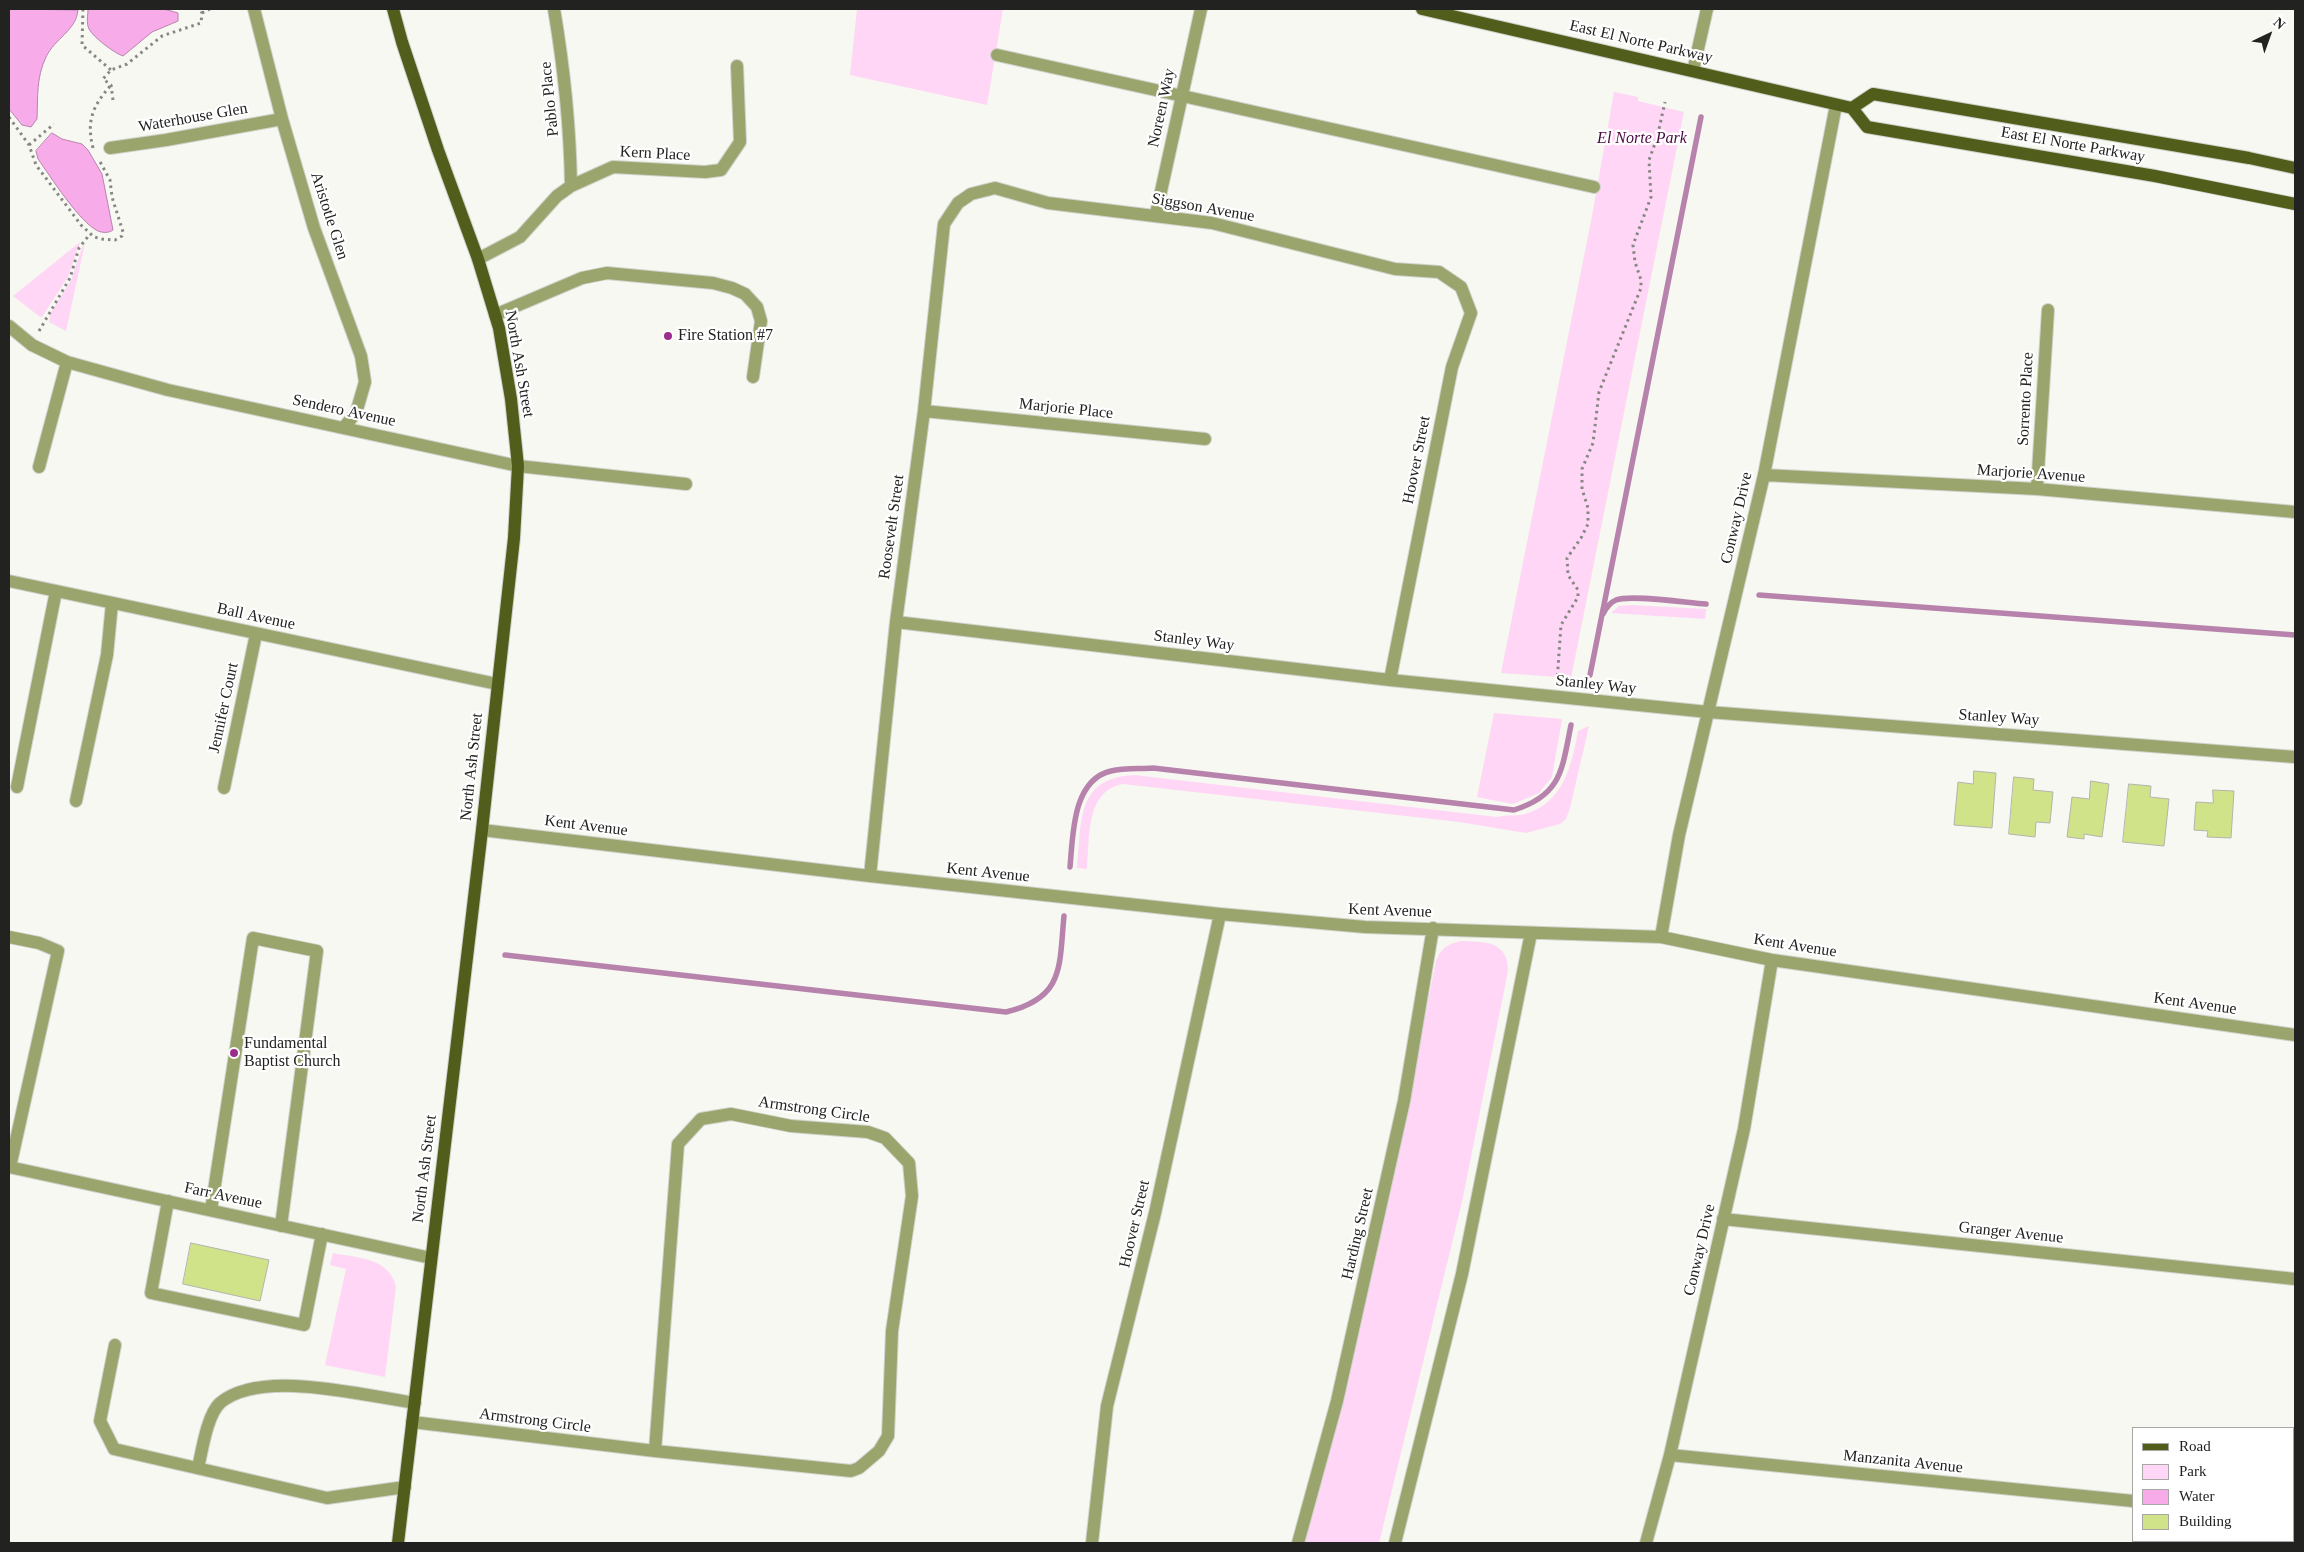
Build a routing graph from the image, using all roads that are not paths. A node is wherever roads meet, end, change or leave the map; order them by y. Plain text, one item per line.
1 (254, 9) edge
2 (393, 9) edge
3 (554, 9) edge
4 (1201, 9) edge
5 (1422, 9) edge
6 (1707, 9) edge
7 (997, 55) dead end
8 (737, 66) dead end
9 (1694, 71) junction
10 (1182, 96) junction
11 (1836, 104) junction
12 (1852, 108) junction
13 (282, 119) junction
14 (110, 148) dead end
15 (2295, 168) edge
16 (571, 186) junction
17 (1594, 187) dead end
18 (971, 194) joint
19 (2295, 204) edge
20 (1156, 214) junction
21 (478, 259) junction
22 (1429, 271) joint
23 (2048, 310) dead end
24 (495, 315) junction
25 (9, 326) edge
26 (67, 362) junction
27 (753, 377) dead end
28 (924, 411) junction
29 (344, 427) junction
30 (1204, 439) dead end
31 (518, 466) junction
32 (40, 467) dead end
33 (1764, 475) junction
34 (686, 484) dead end
35 (2037, 489) junction
36 (2295, 512) edge
37 (9, 581) edge
38 (56, 591) junction
39 (112, 603) junction
40 (896, 622) junction
41 (256, 634) junction
42 (1390, 680) junction
43 (498, 684) junction
44 (1708, 712) junction
45 (2295, 757) edge
46 (17, 787) dead end
47 (224, 788) dead end
48 (76, 801) dead end
49 (482, 830) junction
50 (870, 876) junction
51 (1220, 914) junction
52 (1433, 928) junction
53 (1531, 933) junction
54 (9, 937) edge
55 (1661, 937) junction
56 (1772, 960) junction
57 (2295, 1035) edge
58 (9, 1167) edge
59 (168, 1201) junction
60 (211, 1210) junction
61 (1724, 1219) junction
62 (281, 1226) junction
63 (322, 1234) junction
64 (431, 1258) junction
65 (2295, 1279) edge
66 (115, 1345) dead end
67 (415, 1403) junction
68 (412, 1422) junction
69 (654, 1451) junction
70 (1670, 1455) junction
71 (198, 1468) junction
72 (404, 1487) junction
73 (2132, 1501) edge
74 (398, 1543) edge
75 (1092, 1543) edge
76 (1298, 1543) edge
77 (1396, 1543) edge
78 (1646, 1543) edge

1 - 13 street, Aristotle Glen
2 - 21 main road, North Ash Street
3 - 16 street, Pablo Place
4 - 10 street, Noreen Way
5 - 9 main road, East El Norte Parkway
6 - 9 street
7 - 10 street
8 - 16 street, Kern Place
9 - 11 main road, East El Norte Parkway
10 - 17 street
10 - 20 street, Noreen Way
11 - 12 main road, East El Norte Parkway
11 - 33 street, Conway Drive
12 - 15 main road, East El Norte Parkway
12 - 19 main road, East El Norte Parkway
13 - 14 street, Waterhouse Glen
13 - 29 street, Aristotle Glen
16 - 21 street, Kern Place
18 - 20 street, Siggson Avenue
18 - 28 street, Roosevelt Street
20 - 22 street, Siggson Avenue
21 - 24 main road, North Ash Street
22 - 42 street, Hoover Street
23 - 35 street, Sorrento Place
24 - 27 street
24 - 31 main road, North Ash Street
25 - 26 street, Sendero Avenue
26 - 29 street, Sendero Avenue
26 - 32 street
28 - 30 street, Marjorie Place
28 - 40 street, Roosevelt Street
29 - 31 street, Sendero Avenue
31 - 34 street, Sendero Avenue
31 - 43 main road, North Ash Street
33 - 35 street, Marjorie Avenue
33 - 44 street, Conway Drive
35 - 36 street, Marjorie Avenue
37 - 38 street, Ball Avenue
38 - 39 street, Ball Avenue
38 - 46 street
39 - 41 street, Ball Avenue
39 - 48 street
40 - 42 street, Stanley Way
40 - 50 street, Roosevelt Street
41 - 43 street, Ball Avenue
41 - 47 street, Jennifer Court
42 - 44 street, Stanley Way
43 - 49 main road, North Ash Street
44 - 45 street, Stanley Way
44 - 55 street, Conway Drive
49 - 50 street, Kent Avenue
49 - 64 main road, North Ash Street
50 - 51 street, Kent Avenue
51 - 52 street, Kent Avenue
51 - 75 street, Hoover Street
52 - 53 street, Kent Avenue
52 - 76 street, Harding Street
53 - 55 street, Kent Avenue
53 - 77 street
54 - 58 street
55 - 56 street, Kent Avenue
56 - 57 street, Kent Avenue
56 - 61 street, Conway Drive
58 - 59 street, Farr Avenue
59 - 60 street, Farr Avenue
59 - 63 street
60 - 62 street, Farr Avenue
60 - 62 street
61 - 65 street, Granger Avenue
61 - 70 street, Conway Drive
62 - 63 street, Farr Avenue
63 - 64 street, Farr Avenue
64 - 67 main road, North Ash Street
66 - 71 street
67 - 68 main road, North Ash Street
67 - 71 street
68 - 69 street, Armstrong Circle
68 - 72 main road, North Ash Street
69 - 69 street, Armstrong Circle
70 - 73 street, Manzanita Avenue
70 - 78 street, Conway Drive
71 - 72 street
72 - 74 main road, North Ash Street

